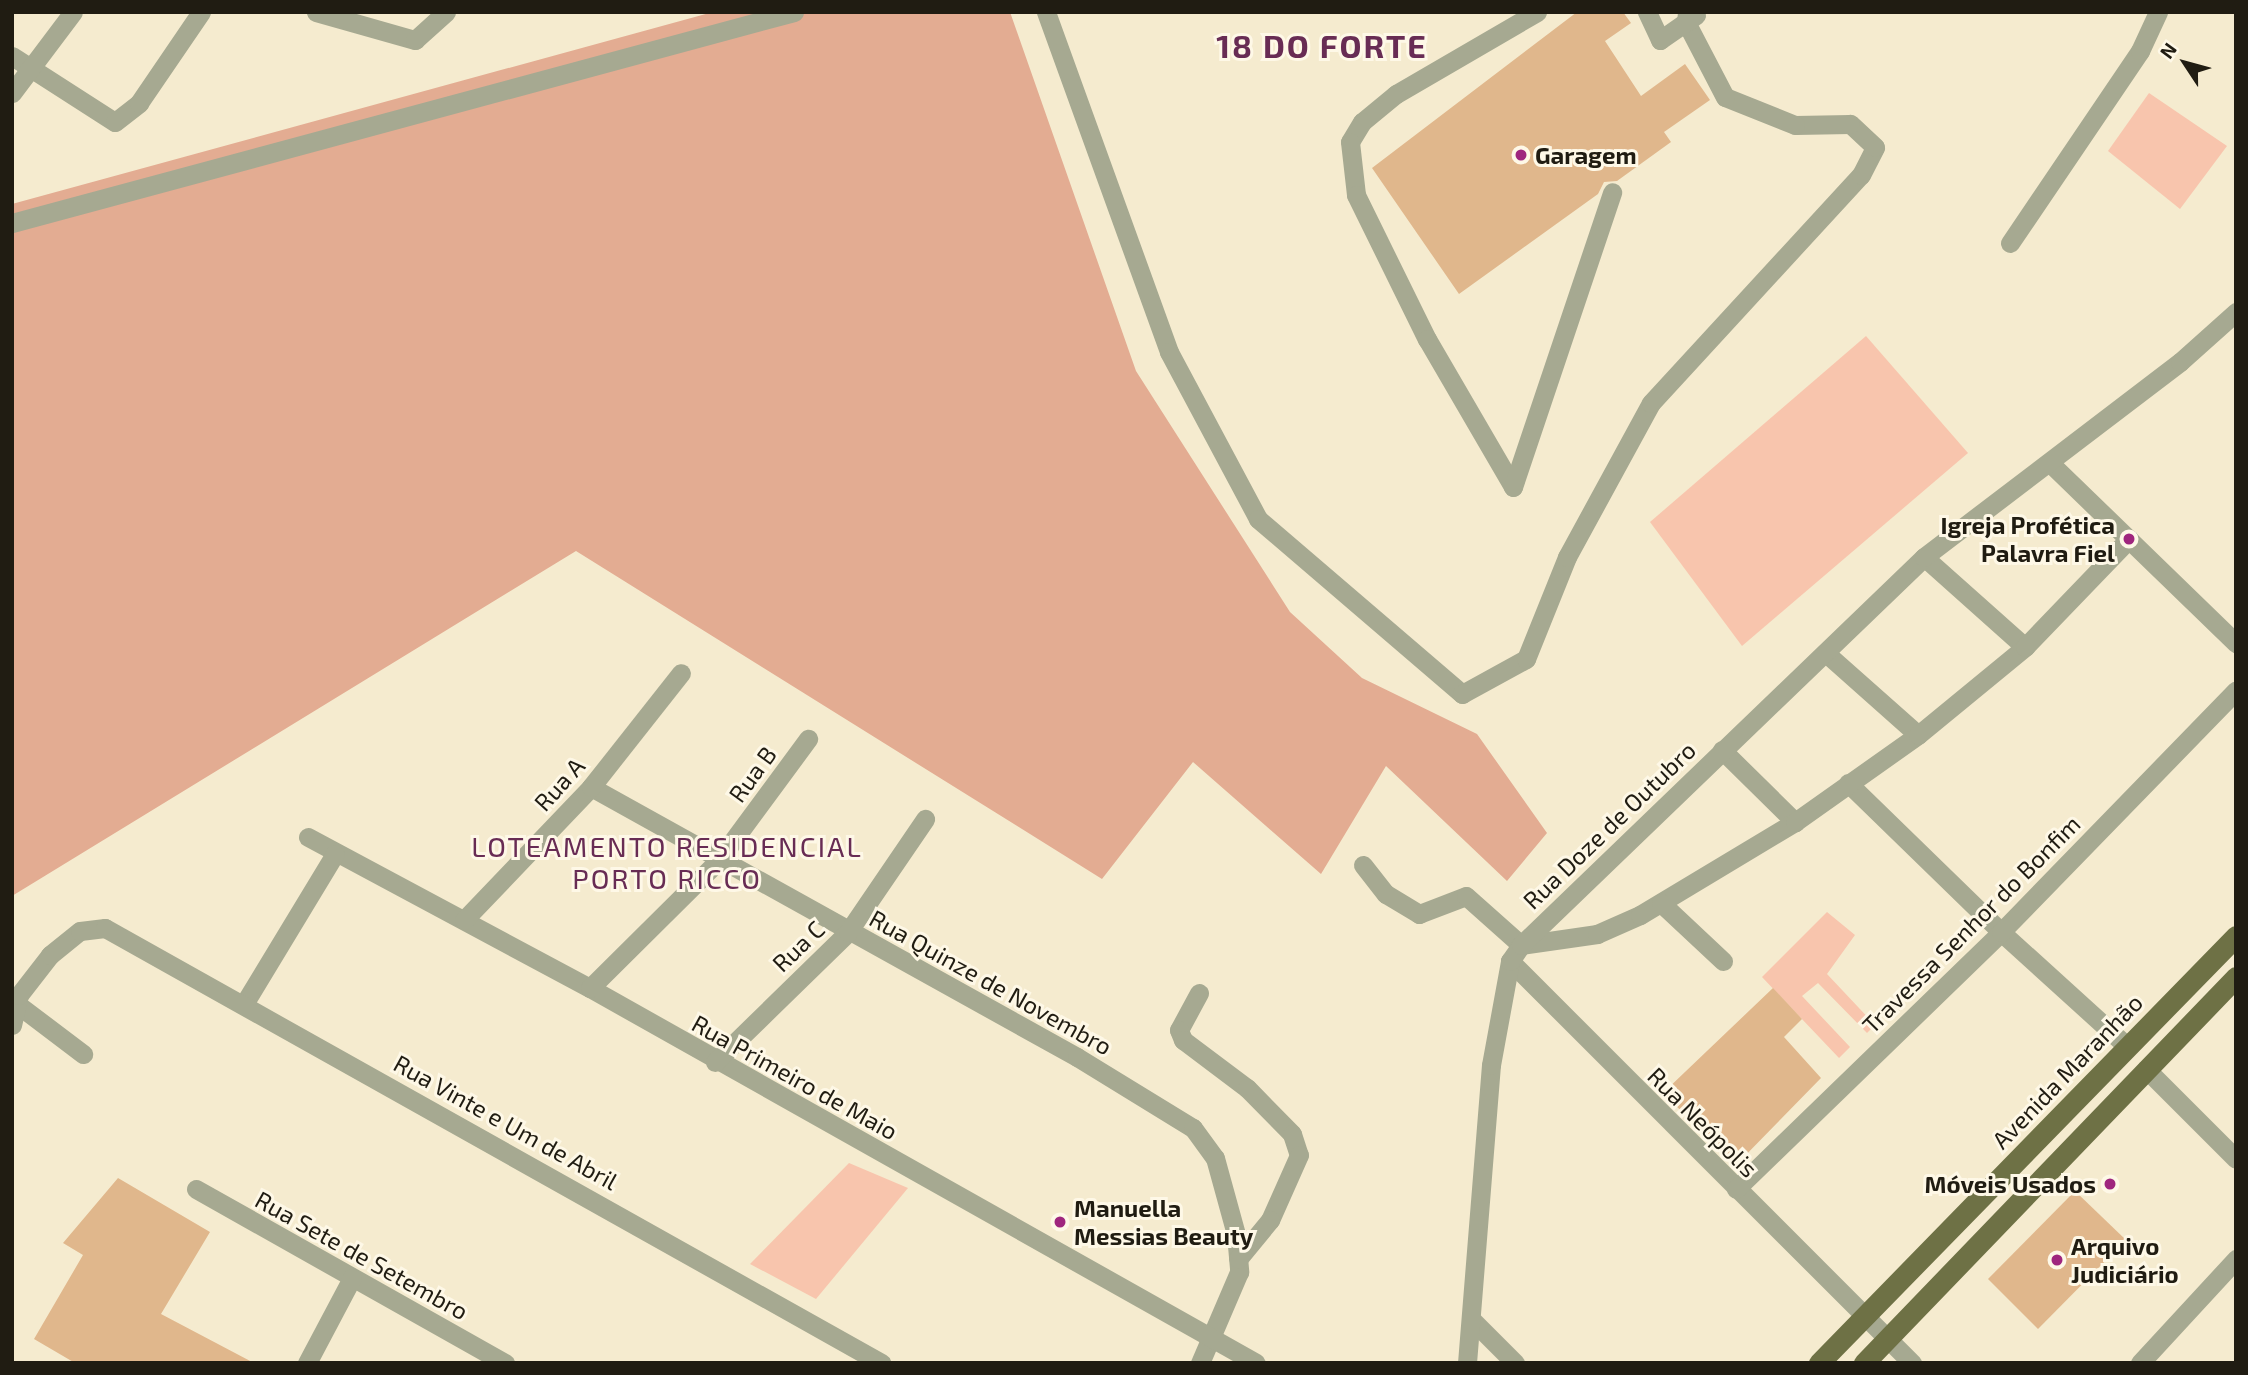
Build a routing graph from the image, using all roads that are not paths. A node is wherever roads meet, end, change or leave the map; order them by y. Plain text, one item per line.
1 (73, 12) edge
2 (201, 12) edge
3 (316, 12) edge
4 (446, 12) edge
5 (794, 12) edge
6 (1046, 12) edge
7 (1538, 12) edge
8 (1647, 12) edge
9 (2158, 12) edge
10 (1691, 15) edge
11 (12, 56) edge
12 (30, 69) junction
13 (12, 93) edge
14 (1612, 192) dead end
15 (12, 223) edge
16 (2010, 243) dead end
17 (2236, 312) edge
18 (2050, 463) junction
19 (2129, 539) junction
20 (1924, 557) junction
21 (2236, 643) edge
22 (2025, 647) junction
23 (1828, 654) junction
24 (681, 673) dead end
25 (2236, 690) edge
26 (1918, 735) junction
27 (808, 739) dead end
28 (1722, 750) junction
29 (1848, 783) junction
30 (591, 787) junction
31 (925, 819) dead end
32 (1795, 822) junction
33 (308, 837) dead end
34 (335, 854) junction
35 (718, 861) junction
36 (1363, 865) dead end
37 (1661, 903) junction
38 (464, 920) junction
39 (848, 932) junction
40 (2001, 932) junction
41 (2236, 936) edge
42 (1515, 953) junction
43 (1723, 961) dead end
44 (2236, 977) edge
45 (590, 988) junction
46 (1199, 993) dead end
47 (16, 999) edge
48 (244, 1004) junction
49 (12, 1025) edge
50 (2128, 1047) junction
51 (83, 1054) dead end
52 (715, 1062) junction
53 (2146, 1069) junction
54 (2236, 1158) edge
55 (196, 1189) dead end
56 (1736, 1189) junction
57 (2236, 1259) edge
58 (1239, 1266) junction
59 (352, 1278) junction
60 (1863, 1316) junction
61 (1474, 1322) junction
62 (1213, 1339) junction
63 (1887, 1339) junction
64 (496, 1361) edge
65 (307, 1363) edge
66 (881, 1363) edge
67 (1200, 1363) edge
68 (1256, 1363) edge
69 (1467, 1363) edge
70 (1515, 1363) edge
71 (1819, 1363) edge
72 (1864, 1363) edge
73 (1912, 1363) edge
74 (2140, 1363) edge

1 - 12 street
2 - 12 street
3 - 4 street
5 - 15 street
6 - 10 street
7 - 14 street
8 - 10 street
9 - 16 street
11 - 12 street
12 - 13 street
17 - 18 street, Rua Doze de Outubro
18 - 19 street
18 - 20 street, Rua Doze de Outubro
19 - 21 street
19 - 22 street
20 - 22 street
20 - 23 street, Rua Doze de Outubro
22 - 26 street
23 - 26 street
23 - 28 street, Rua Doze de Outubro
24 - 30 street, Rua A
25 - 40 street, Travessa Senhor do Bonfim
26 - 29 street
27 - 35 street, Rua B
28 - 32 street
28 - 42 street, Rua Doze de Outubro
29 - 32 street
29 - 40 street
30 - 35 street, Rua Quinze de Novembro
30 - 38 street, Rua A
31 - 39 street, Rua C
32 - 37 street
33 - 34 street, Rua Primeiro de Maio
34 - 38 street, Rua Primeiro de Maio
34 - 48 street
35 - 39 street, Rua Quinze de Novembro
35 - 45 street, Rua B
36 - 42 street, Rua Neópolis
37 - 42 street
37 - 43 street
38 - 45 street, Rua Primeiro de Maio
39 - 52 street, Rua C
39 - 58 street, Rua Quinze de Novembro
40 - 50 street
40 - 56 street, Travessa Senhor do Bonfim
41 - 50 main road, Avenida Maranhão
42 - 56 street, Rua Neópolis
42 - 61 street
44 - 53 main road
45 - 52 street, Rua Primeiro de Maio
46 - 58 street
47 - 48 street, Rua Vinte e Um de Abril
47 - 49 street
47 - 51 street
48 - 66 street, Rua Vinte e Um de Abril
50 - 60 main road, Avenida Maranhão
52 - 62 street, Rua Primeiro de Maio
53 - 54 street
53 - 63 main road
55 - 59 street, Rua Sete de Setembro
56 - 60 street, Rua Neópolis
57 - 74 street
58 - 62 street
59 - 64 street, Rua Sete de Setembro
59 - 65 street
60 - 63 street, Rua Neópolis
60 - 71 main road, Avenida Maranhão
61 - 69 street
61 - 70 street
62 - 67 street
62 - 68 street, Rua Primeiro de Maio
63 - 72 main road
63 - 73 street

